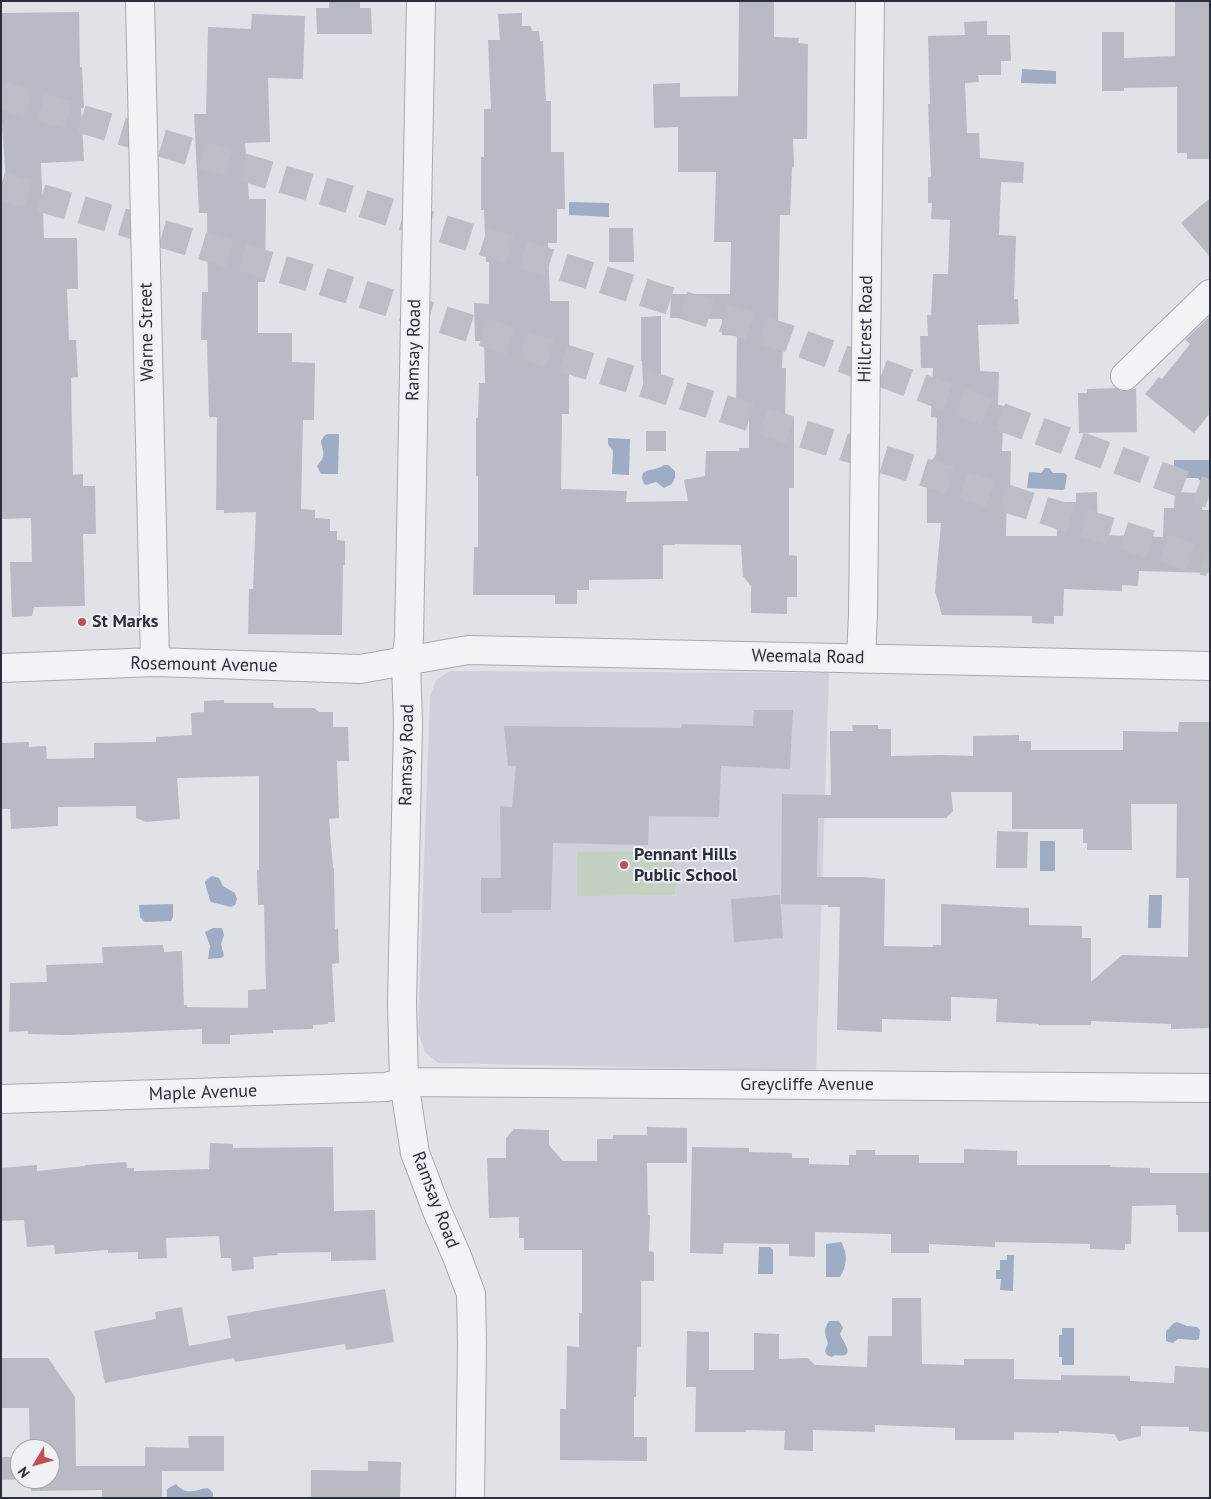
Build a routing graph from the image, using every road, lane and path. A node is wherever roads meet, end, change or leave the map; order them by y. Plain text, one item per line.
1 (140, 1) edge
2 (421, 1) edge
3 (870, 1) edge
4 (1210, 294) edge
5 (1125, 376) dead end
6 (861, 658) junction
7 (155, 662) junction
8 (406, 662) junction
9 (1210, 666) edge
10 (1, 668) edge
11 (404, 1082) junction
12 (1210, 1088) edge
13 (1, 1098) edge
14 (470, 1498) edge

1 - 7 street, Warne Street
2 - 8 street, Ramsay Road
3 - 6 street, Hillcrest Road
4 - 5 street
6 - 8 street, Weemala Road
6 - 9 street, Weemala Road
7 - 8 street, Rosemount Avenue
7 - 10 street, Rosemount Avenue
8 - 11 street, Ramsay Road
11 - 12 street, Greycliffe Avenue
11 - 13 street, Maple Avenue
11 - 14 street, Ramsay Road

